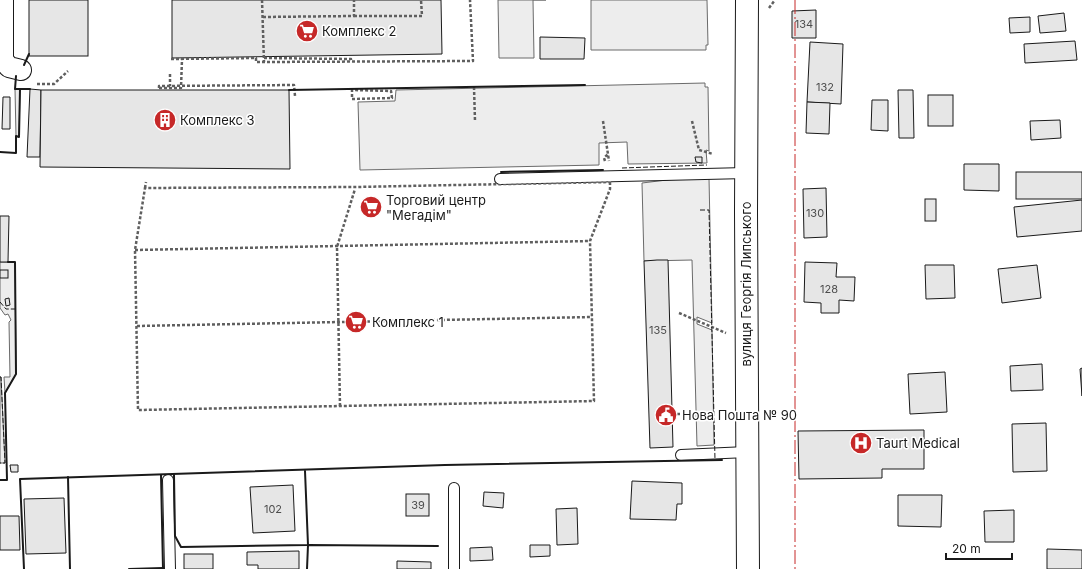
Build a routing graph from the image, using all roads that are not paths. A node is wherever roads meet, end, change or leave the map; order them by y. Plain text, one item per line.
1 (3, 0) edge
2 (747, 0) edge
3 (26, 77) road end
4 (746, 173) junction
5 (500, 179) dead end
6 (747, 452) junction
7 (681, 455) dead end
8 (168, 480) dead end
9 (454, 488) dead end
10 (170, 569) edge
11 (454, 569) edge
12 (748, 569) edge

1 - 3 street
2 - 4 street, вулиця Георгія Липського
4 - 5 lane
4 - 6 street, вулиця Георгія Липського
6 - 7 lane
6 - 12 street, вулиця Георгія Липського
8 - 10 lane
9 - 11 lane

